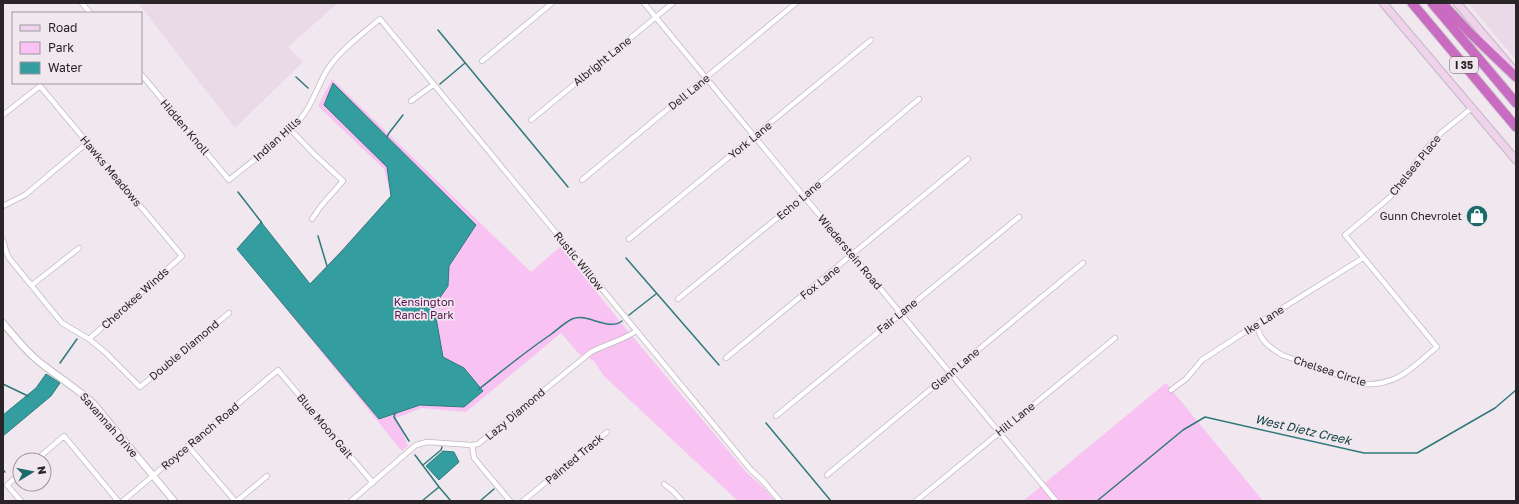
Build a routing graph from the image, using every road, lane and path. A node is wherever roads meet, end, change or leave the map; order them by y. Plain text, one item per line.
1 (82, 3) edge
2 (552, 3) edge
3 (644, 3) edge
4 (673, 3) edge
5 (796, 3) edge
6 (1384, 3) edge
7 (1412, 3) edge
8 (1432, 3) edge
9 (1442, 3) edge
10 (1457, 3) edge
11 (89, 12) edge
12 (656, 17) junction
13 (380, 20) joint
14 (871, 40) dead end
15 (482, 60) dead end
16 (1516, 73) edge
17 (142, 75) edge
18 (706, 78) junction
19 (1516, 78) edge
20 (433, 85) junction
21 (919, 99) dead end
22 (411, 100) dead end
23 (1516, 103) edge
24 (1473, 107) junction
25 (3, 115) edge
26 (531, 120) dead end
27 (1516, 127) edge
28 (290, 129) junction
29 (754, 136) junction
30 (87, 143) junction
31 (968, 160) dead end
32 (1516, 160) edge
33 (229, 180) joint
34 (582, 180) dead end
35 (804, 196) junction
36 (3, 206) edge
37 (1019, 217) dead end
38 (312, 219) dead end
39 (629, 239) dead end
40 (3, 240) edge
41 (79, 248) dead end
42 (852, 255) junction
43 (182, 256) joint
44 (1363, 258) junction
45 (1083, 263) dead end
46 (32, 285) junction
47 (678, 299) dead end
48 (228, 313) dead end
49 (901, 313) junction
50 (3, 323) edge
51 (1257, 324) junction
52 (636, 331) junction
53 (1114, 338) dead end
54 (89, 339) junction
55 (726, 358) dead end
56 (278, 370) joint
57 (950, 373) junction
58 (1171, 390) dead end
59 (776, 416) dead end
60 (607, 432) dead end
61 (999, 432) junction
62 (472, 445) junction
63 (188, 446) junction
64 (45, 452) edge
65 (827, 475) dead end
66 (153, 476) junction
67 (267, 476) dead end
68 (12, 481) edge
69 (372, 483) junction
70 (664, 484) dead end
71 (12, 491) edge
72 (13, 492) edge
73 (21, 501) edge
74 (118, 501) edge
75 (123, 501) edge
76 (174, 501) edge
77 (236, 501) edge
78 (351, 501) edge
79 (510, 501) edge
80 (523, 501) edge
81 (682, 501) edge
82 (780, 501) edge
83 (916, 501) edge
84 (1056, 501) edge

1 - 11 street
2 - 15 street
3 - 12 street, Wiederstein Road
4 - 12 street, Albright Lane
5 - 18 street, Dell Lane
6 - 24 main road
7 - 27 highway, I 35
8 - 23 highway, I 35
9 - 19 highway
10 - 16 main road
12 - 18 street, Wiederstein Road
12 - 26 street, Albright Lane
13 - 20 street, Rustic Willow
13 - 28 street, Indian Hills
14 - 29 street, York Lane
17 - 33 street, Hidden Knoll
18 - 29 street, Wiederstein Road
18 - 34 street, Dell Lane
20 - 22 street
20 - 52 street, Rustic Willow
21 - 35 street, Echo Lane
24 - 32 main road
24 - 44 street, Chelsea Place
25 - 30 street, Hawks Meadows
28 - 33 street, Indian Hills
28 - 38 street
29 - 35 street, Wiederstein Road
29 - 39 street, York Lane
30 - 36 street
30 - 43 street, Hawks Meadows
31 - 42 street, Fox Lane
35 - 42 street, Wiederstein Road
35 - 47 street, Echo Lane
37 - 49 street, Fair Lane
40 - 46 street
41 - 46 street
42 - 49 street, Wiederstein Road
42 - 55 street, Fox Lane
43 - 54 street, Cherokee Winds
44 - 51 street, Ike Lane
44 - 51 street, Chelsea Circle
45 - 57 street, Glenn Lane
46 - 54 street
48 - 54 street, Double Diamond
49 - 57 street, Wiederstein Road
49 - 59 street, Fair Lane
50 - 66 street, Savannah Drive
51 - 58 street, Ike Lane
52 - 62 street, Lazy Diamond
52 - 82 street, Rustic Willow
53 - 61 street, Hill Lane
56 - 63 street, Royce Ranch Road
56 - 69 street, Blue Moon Gait
57 - 61 street, Wiederstein Road
57 - 65 street, Glenn Lane
60 - 80 street, Painted Track
61 - 83 street, Hill Lane
61 - 84 street, Wiederstein Road
62 - 69 street, Lazy Diamond
62 - 79 street
63 - 66 street, Royce Ranch Road
63 - 77 street
64 - 74 street
66 - 75 street, Royce Ranch Road
66 - 76 street, Savannah Drive
67 - 77 street
68 - 71 street
69 - 78 street, Lazy Diamond
70 - 81 street
72 - 73 street

